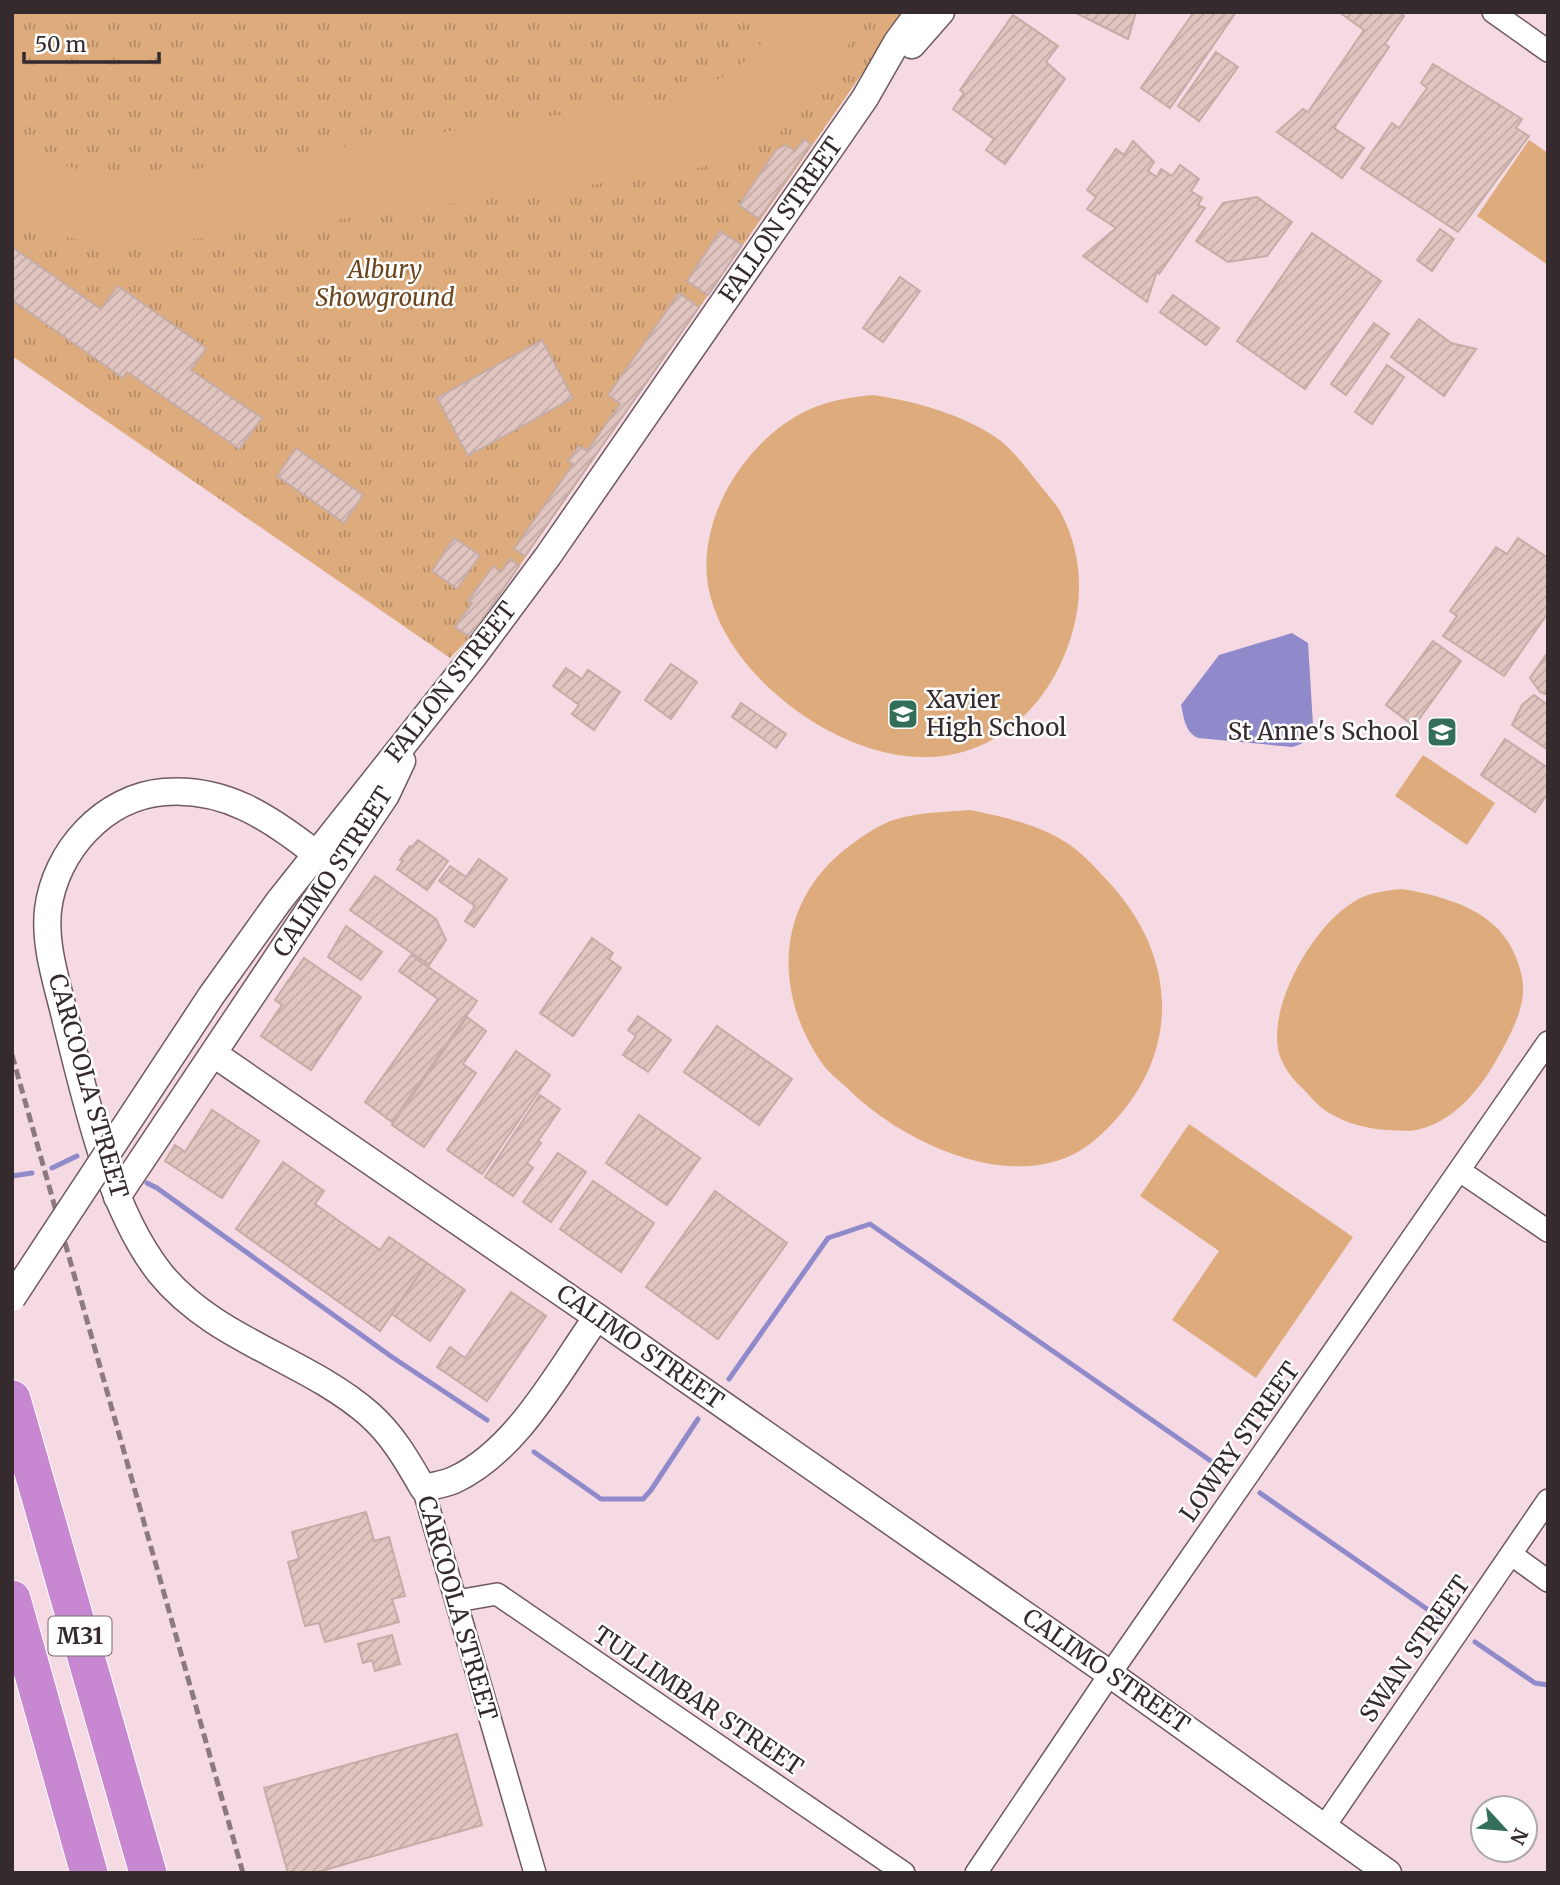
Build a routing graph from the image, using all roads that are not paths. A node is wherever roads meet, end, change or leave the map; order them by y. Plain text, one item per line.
1 (919, 12) edge
2 (942, 12) edge
3 (1493, 12) edge
4 (1548, 51) edge
5 (865, 98) junction
6 (423, 718) junction
7 (315, 853) junction
8 (1548, 1042) edge
9 (214, 1054) junction
10 (1460, 1171) junction
11 (117, 1197) junction
12 (1548, 1231) edge
13 (12, 1298) edge
14 (597, 1317) junction
15 (12, 1398) edge
16 (423, 1489) junction
17 (1548, 1500) edge
18 (1512, 1555) junction
19 (1548, 1581) edge
20 (12, 1599) edge
21 (457, 1601) junction
22 (1110, 1674) junction
23 (1324, 1827) junction
24 (89, 1873) edge
25 (148, 1873) edge
26 (535, 1873) edge
27 (904, 1873) edge
28 (976, 1873) edge
29 (1388, 1873) edge

1 - 5 street, FALLON STREET
2 - 5 street, FALLON STREET
3 - 4 street
5 - 6 street, FALLON STREET
6 - 7 street, FALLON STREET
6 - 9 street, CALIMO STREET
7 - 11 street, CARCOOLA STREET
7 - 13 street, FALLON STREET, bridge
8 - 10 street, LOWRY STREET
9 - 11 street
9 - 14 street, CALIMO STREET
10 - 12 street
10 - 22 street, LOWRY STREET
11 - 16 street, CARCOOLA STREET
14 - 16 street
14 - 22 street, CALIMO STREET
15 - 25 highway, M31
16 - 21 street, CARCOOLA STREET
17 - 18 street, SWAN STREET
18 - 19 street
18 - 23 street, SWAN STREET
20 - 24 highway, M31
21 - 26 street, CARCOOLA STREET
21 - 27 street, TULLIMBAR STREET
22 - 23 street, CALIMO STREET
22 - 28 street, LOWRY STREET
23 - 29 street, CALIMO STREET

